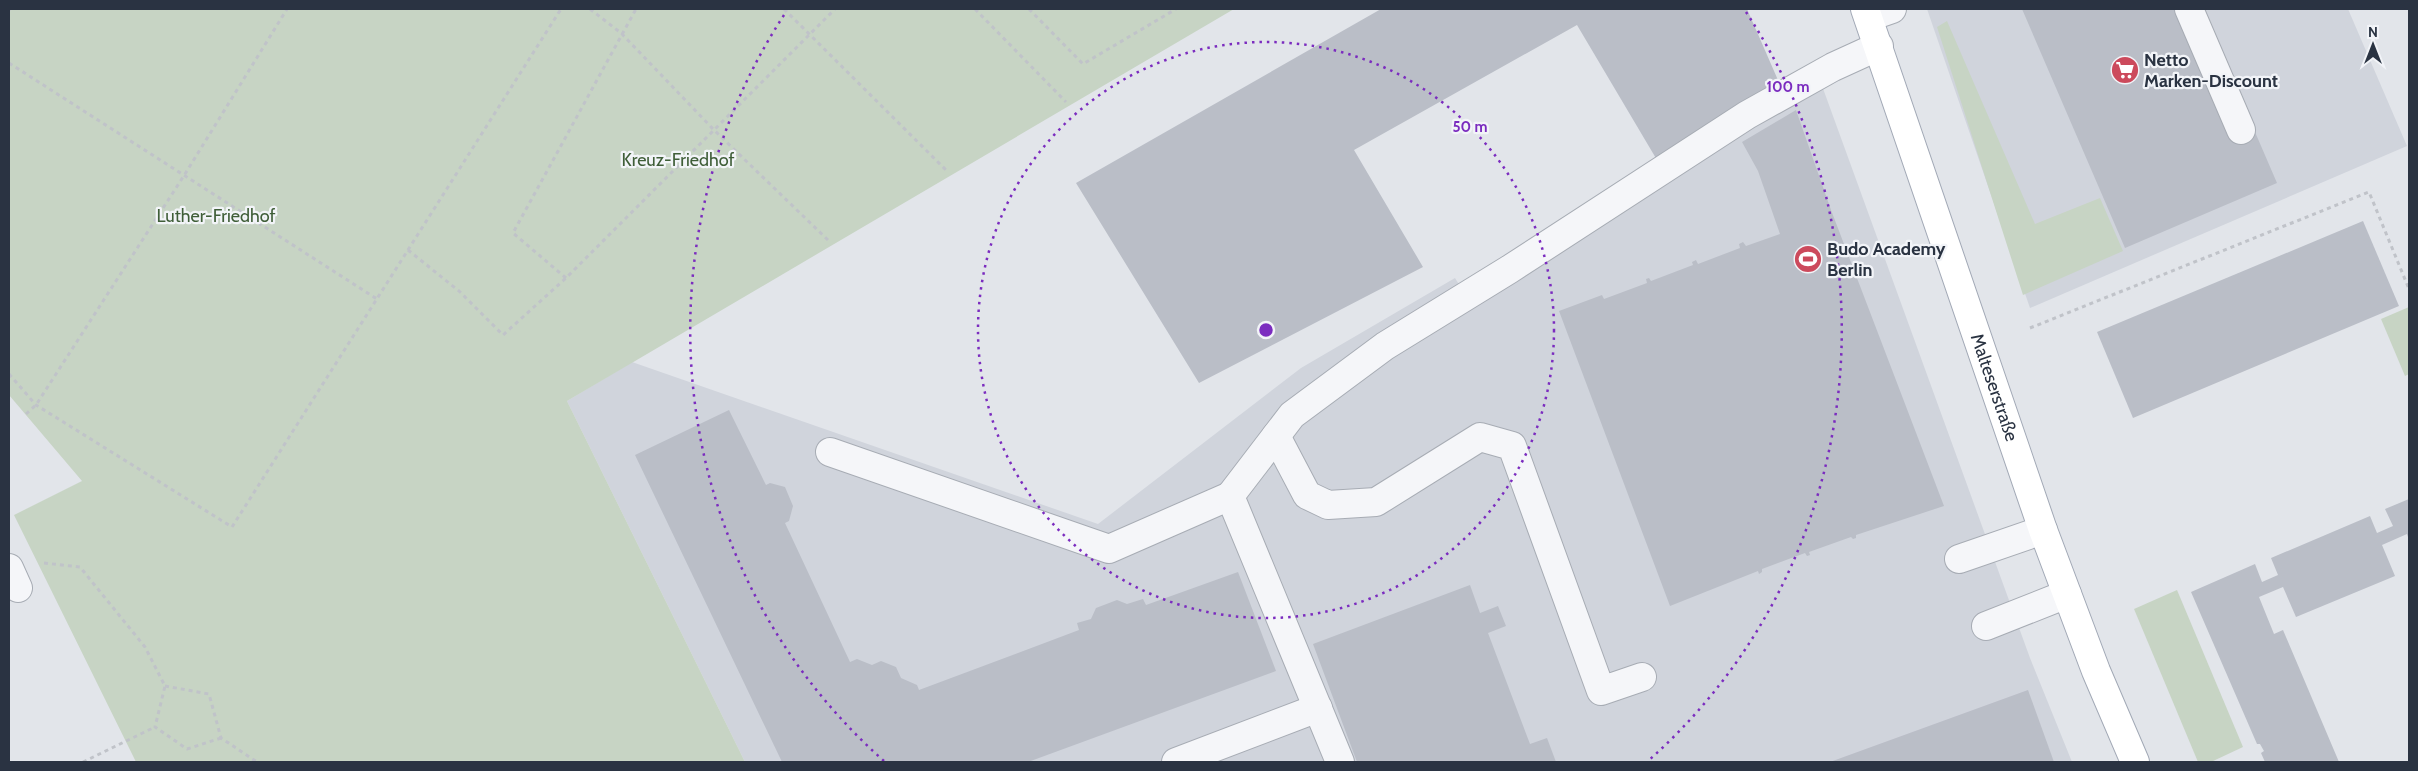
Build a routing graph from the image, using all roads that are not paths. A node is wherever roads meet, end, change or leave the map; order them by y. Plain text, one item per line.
1 (2190, 9) edge
2 (1875, 12) edge
3 (1880, 46) junction
4 (2241, 130) dead end
5 (1276, 436) junction
6 (830, 452) dead end
7 (1230, 496) junction
8 (2043, 530) junction
9 (1959, 559) dead end
10 (2067, 594) junction
11 (1986, 626) dead end
12 (1642, 677) dead end
13 (1318, 708) junction
14 (1176, 762) edge
15 (1340, 762) edge
16 (2135, 762) edge

1 - 4 lane
2 - 3 main road, Malteserstraße
3 - 5 lane
3 - 8 main road, Malteserstraße
5 - 7 lane
5 - 12 lane
6 - 7 lane
7 - 13 lane
8 - 9 lane
8 - 10 main road, Malteserstraße
10 - 11 lane
10 - 16 main road, Malteserstraße
13 - 14 lane
13 - 15 lane

